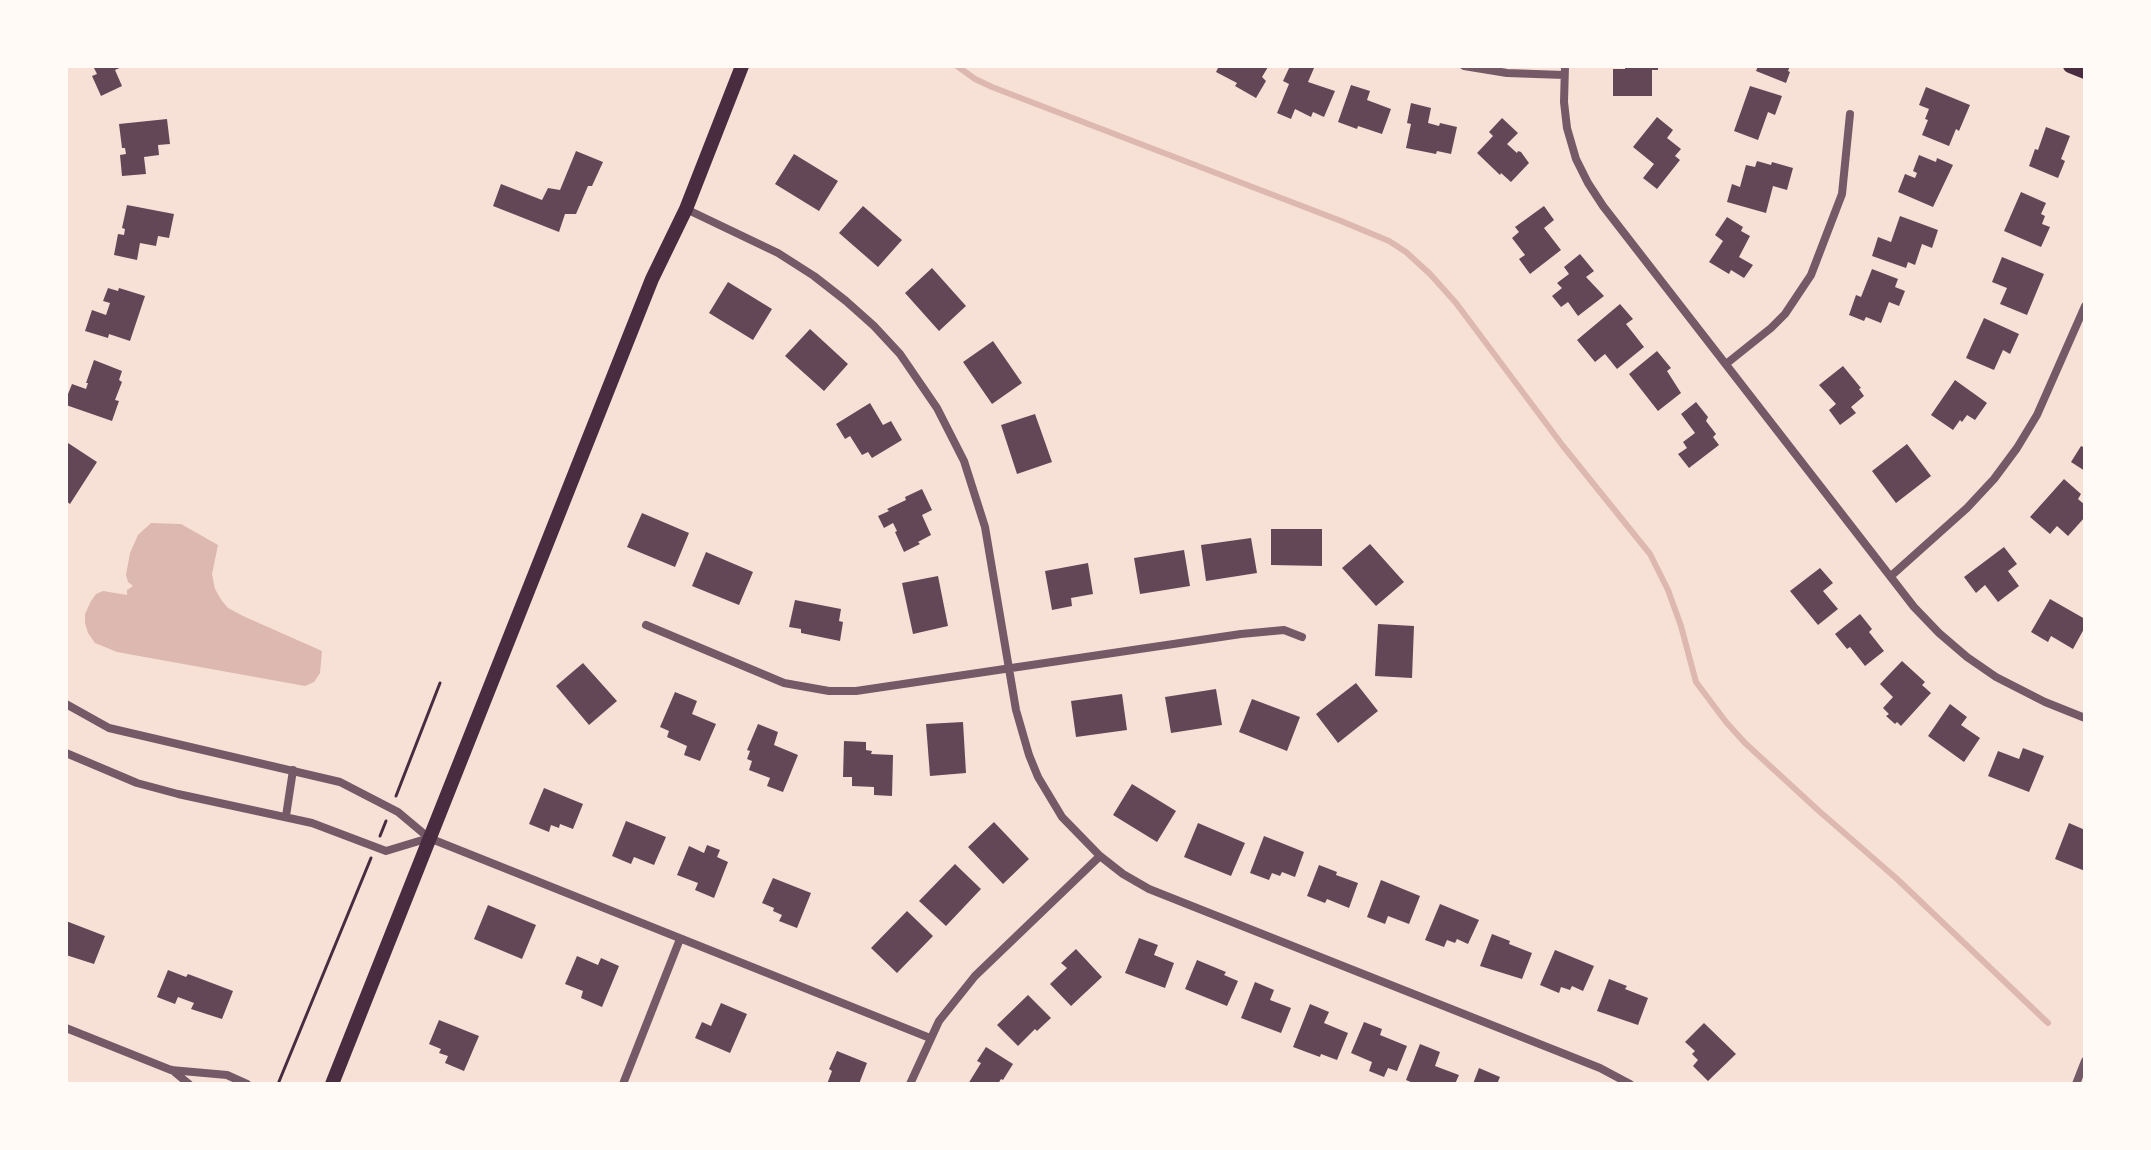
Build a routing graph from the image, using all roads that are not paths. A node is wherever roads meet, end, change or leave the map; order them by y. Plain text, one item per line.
1 (742, 66) edge
2 (1464, 66) edge
3 (2070, 66) edge
4 (1565, 70) edge
5 (2085, 72) edge
6 (1850, 114) dead end
7 (686, 209) junction
8 (2085, 306) edge
9 (1726, 364) junction
10 (1891, 576) junction
11 (646, 625) dead end
12 (1302, 637) dead end
13 (1009, 667) junction
14 (66, 704) edge
15 (2085, 718) edge
16 (66, 753) edge
17 (293, 770) junction
18 (286, 816) junction
19 (429, 838) junction
20 (1100, 856) junction
21 (680, 939) junction
22 (66, 1028) edge
23 (930, 1038) junction
24 (2085, 1061) edge
25 (171, 1070) junction
26 (189, 1084) edge
27 (247, 1084) edge
28 (332, 1084) edge
29 (623, 1084) edge
30 (910, 1084) edge
31 (1630, 1084) edge
32 (2076, 1084) edge

1 - 7 main road
2 - 4 street
3 - 5 main road
4 - 9 street
6 - 9 street
7 - 13 street
7 - 19 main road
8 - 10 street
9 - 10 street
10 - 15 street
11 - 13 street
12 - 13 street
13 - 20 street
14 - 17 street
16 - 18 street
17 - 18 street
17 - 19 street
18 - 19 street
19 - 21 street
19 - 28 main road
20 - 23 street
20 - 31 street
21 - 23 street
21 - 29 street
22 - 25 street
23 - 30 street
24 - 32 street
25 - 26 street
25 - 27 street

